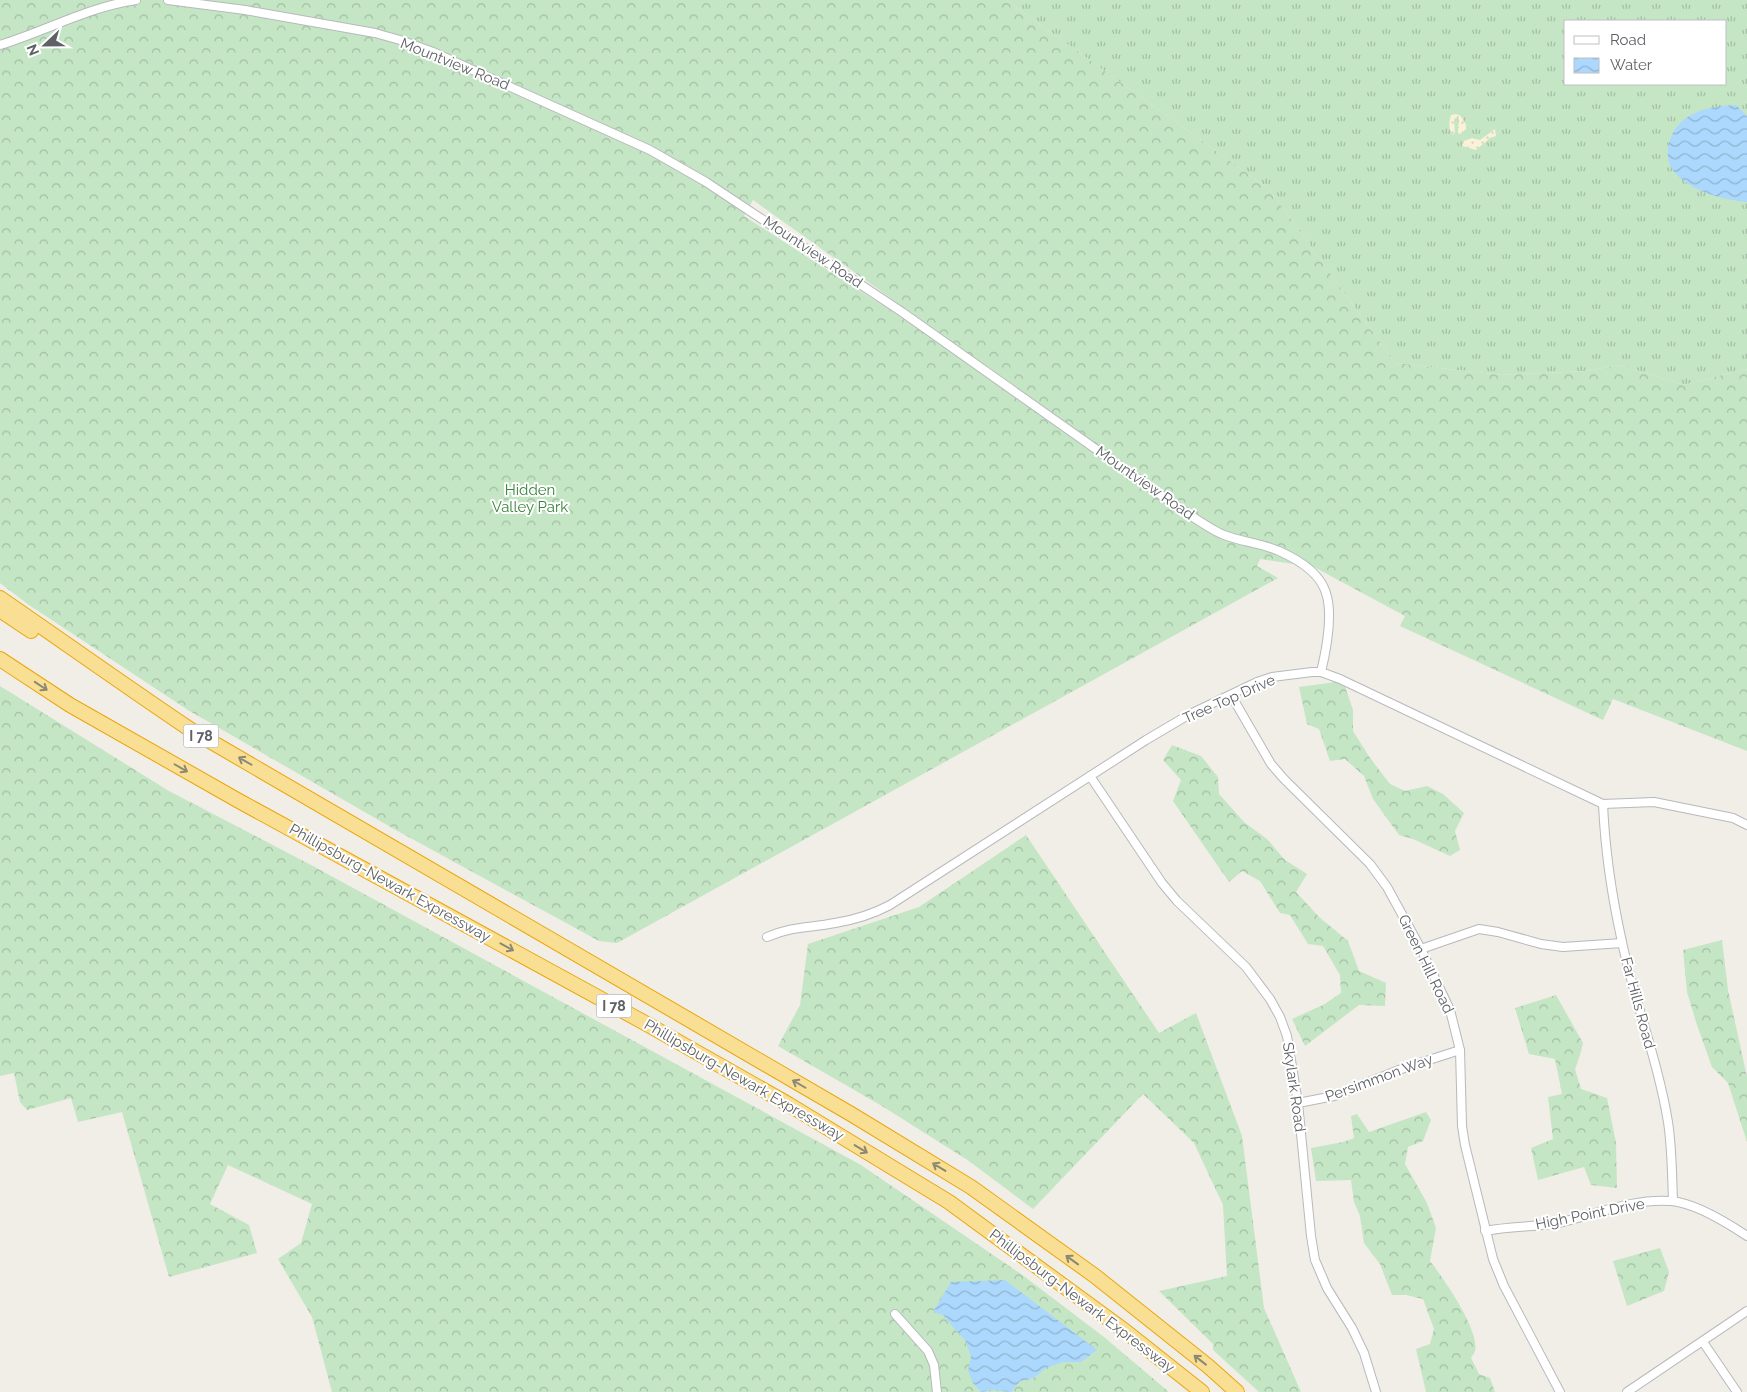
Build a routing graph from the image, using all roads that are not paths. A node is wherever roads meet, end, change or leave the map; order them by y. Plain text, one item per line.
1 (136, 0) edge
2 (168, 0) edge
3 (0, 45) edge
4 (0, 598) edge
5 (0, 610) edge
6 (0, 659) edge
7 (1320, 672) junction
8 (118, 682) junction
9 (1230, 695) junction
10 (1090, 776) junction
11 (1603, 804) junction
12 (1747, 825) edge
13 (767, 936) dead end
14 (1622, 943) junction
15 (1421, 949) junction
16 (1460, 1050) junction
17 (1298, 1103) junction
18 (1673, 1201) junction
19 (1485, 1231) junction
20 (1747, 1236) edge
21 (1747, 1312) edge
22 (895, 1314) dead end
23 (1703, 1342) junction
24 (937, 1392) edge
25 (1202, 1392) edge
26 (1237, 1392) edge
27 (1376, 1392) edge
28 (1560, 1392) edge
29 (1627, 1392) edge
30 (1737, 1392) edge

1 - 3 street
2 - 7 street, Mountview Road
4 - 8 highway, Phillipsburg-Newark Expressway / I 78
5 - 8 highway, Phillipsburg-Newark Expressway / I 78
6 -> 25 highway, Phillipsburg-Newark Expressway / I 78
7 - 9 street, Tree Top Drive
7 - 11 street, Tree Top Drive
26 -> 8 highway, Phillipsburg-Newark Expressway / I 78
9 - 10 street, Tree Top Drive
9 - 15 street, Green Hill Road
10 - 13 street, Tree Top Drive
10 - 17 street, Skylark Road
11 - 12 street, Tree Top Drive
11 - 14 street, Far Hills Road
14 - 15 street
14 - 18 street, Far Hills Road
15 - 16 street, Green Hill Road
16 - 17 street, Persimmon Way
16 - 19 street, Green Hill Road
17 - 27 street, Skylark Road
18 - 19 street, High Point Drive
18 - 20 street, High Point Drive
19 - 28 street, Green Hill Road
21 - 23 street
22 - 24 street
23 - 29 street
23 - 30 street

